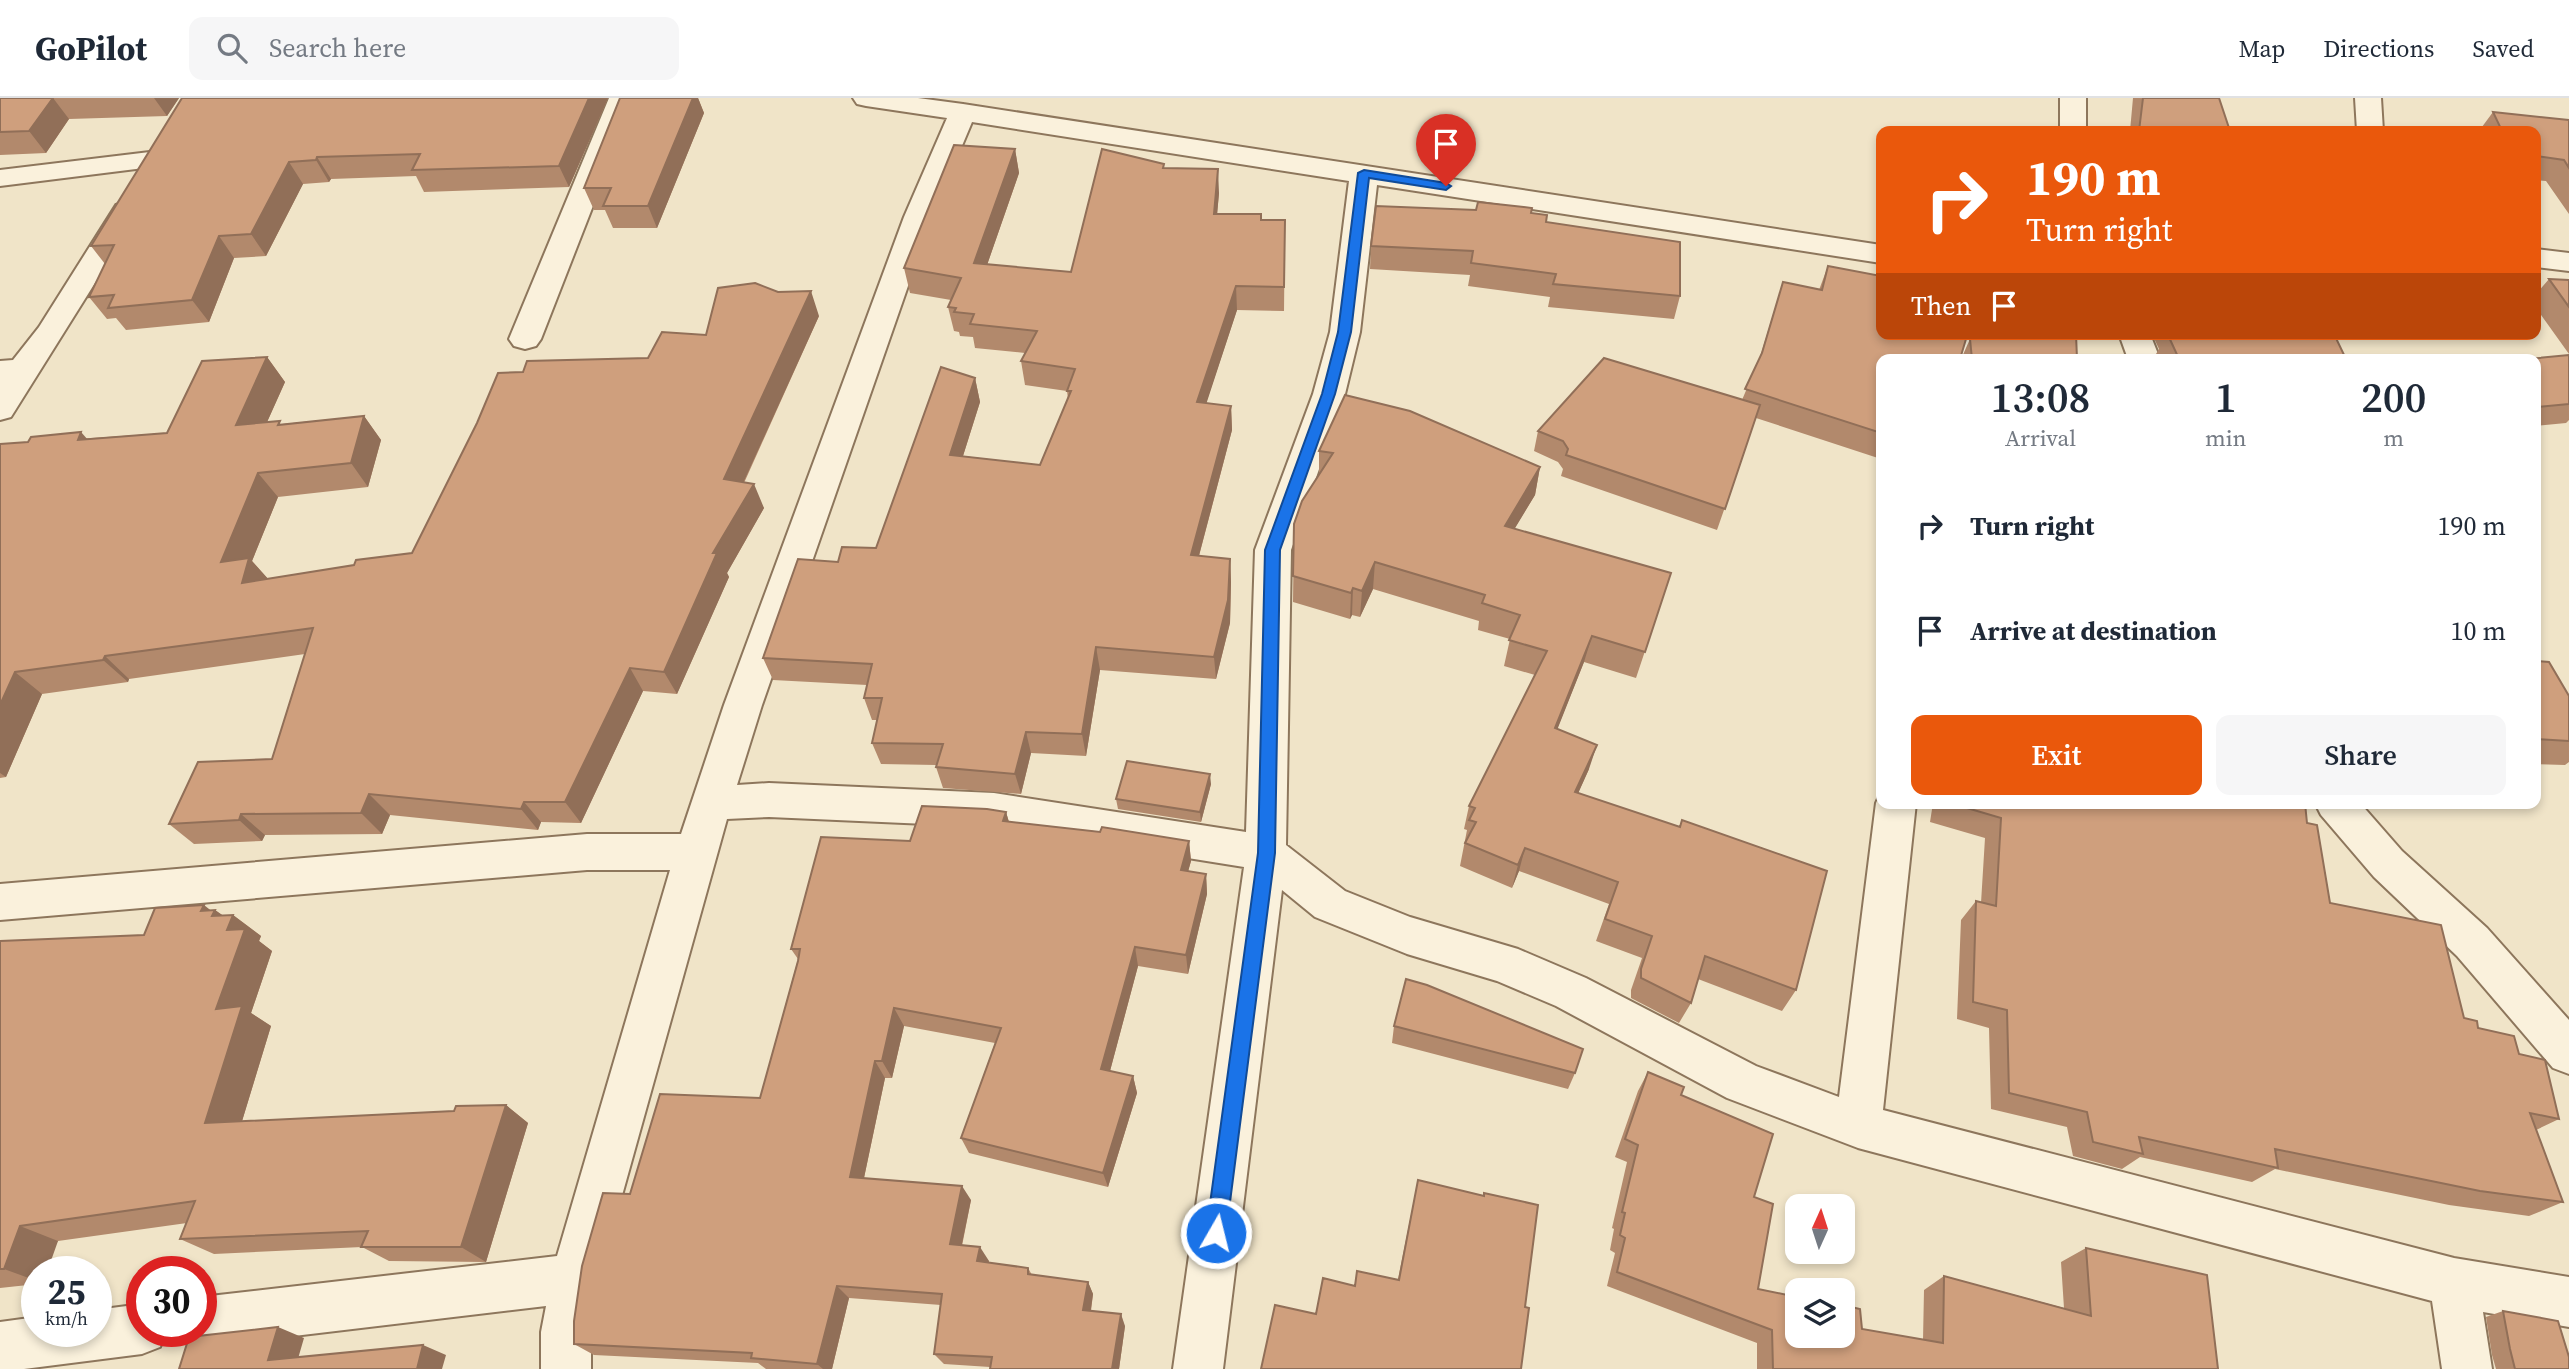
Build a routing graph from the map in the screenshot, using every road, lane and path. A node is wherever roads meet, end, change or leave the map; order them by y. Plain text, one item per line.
1 (622, 98) edge
2 (866, 98) edge
3 (2073, 98) edge
4 (2368, 98) edge
5 (964, 111) junction
6 (2073, 126) edge
7 (2370, 126) edge
8 (1364, 173) junction
9 (0, 178) edge
10 (1876, 253) edge
11 (2541, 259) edge
12 (2569, 262) edge
13 (525, 339) dead end
14 (12, 370) edge
15 (0, 409) edge
16 (711, 803) junction
17 (1895, 809) edge
18 (2340, 809) edge
19 (696, 852) junction
20 (1266, 853) junction
21 (0, 902) edge
22 (2569, 1054) edge
23 (1858, 1126) junction
24 (575, 1278) junction
25 (2454, 1282) junction
26 (2569, 1303) edge
27 (217, 1320) edge
28 (126, 1331) edge
29 (0, 1347) edge
30 (566, 1369) edge
31 (1198, 1369) edge
32 (2468, 1369) edge

1 - 13 street
2 - 5 street
3 - 6 street
4 - 7 street
5 - 8 street
5 - 16 street
8 - 10 street
8 - 20 street
9 - 14 street
11 - 12 street
14 - 15 street
16 - 19 street
16 - 20 street
17 - 23 street
18 - 22 street
19 - 21 street
19 - 24 street
20 - 23 street
20 - 31 street
23 - 25 street
24 - 27 street
24 - 30 street
25 - 26 street
25 - 32 street
28 - 29 street

